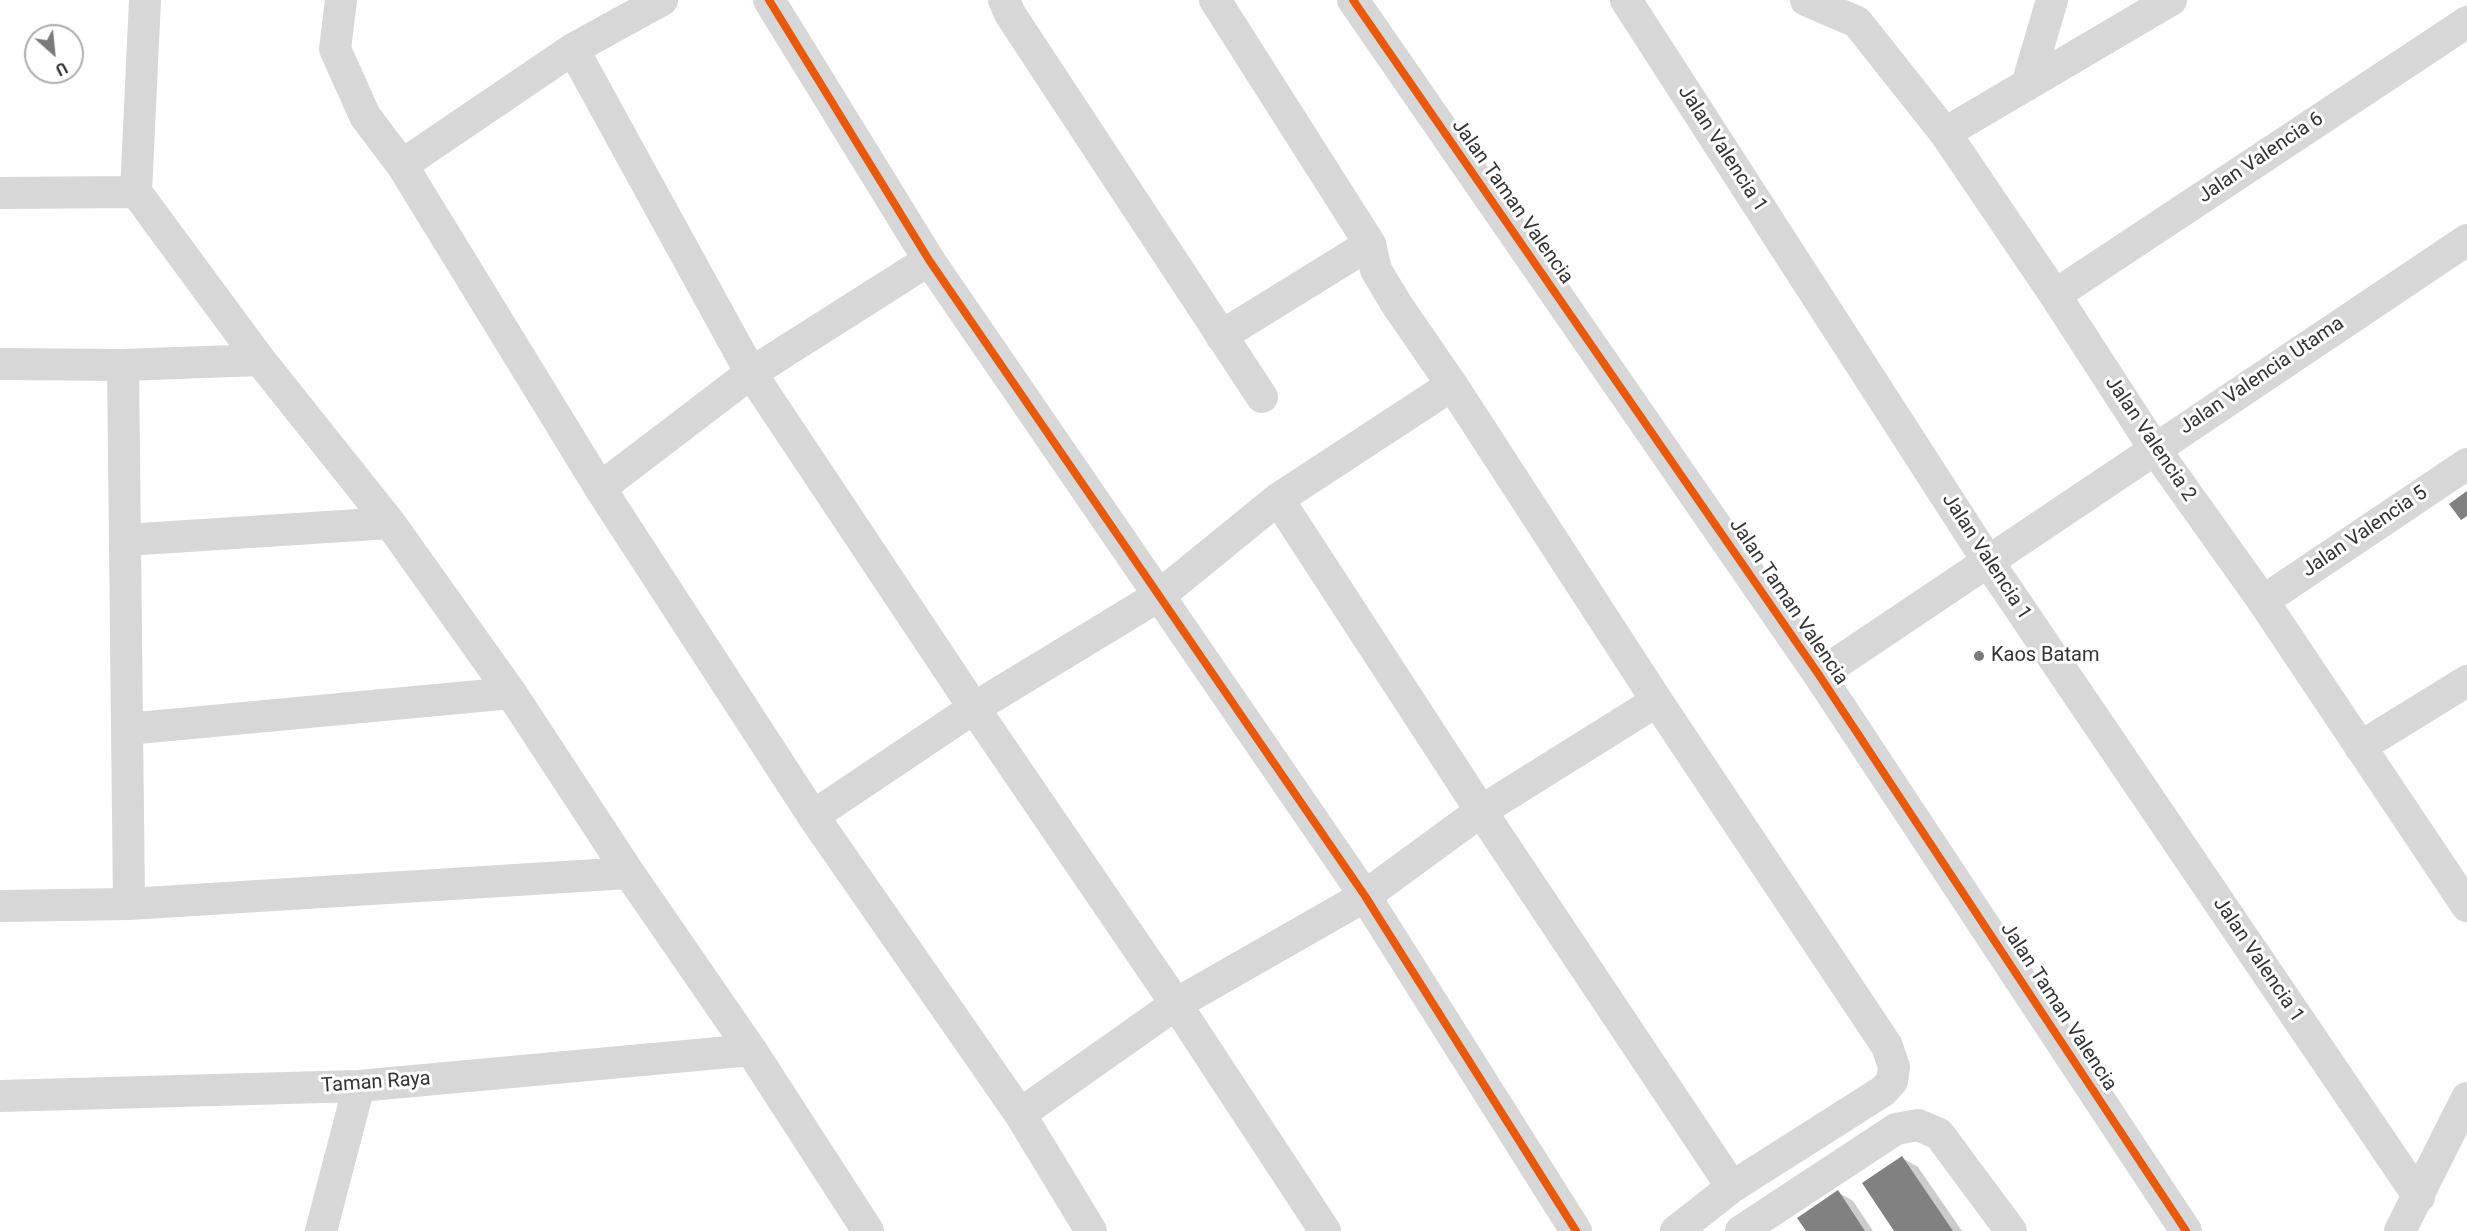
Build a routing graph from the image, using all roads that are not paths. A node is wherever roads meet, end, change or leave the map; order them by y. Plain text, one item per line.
1 (145, 0) edge
2 (341, 0) edge
3 (662, 0) edge
4 (769, 0) edge
5 (1004, 0) edge
6 (1215, 0) edge
7 (1353, 0) edge
8 (1626, 0) edge
9 (1806, 0) edge
10 (2052, 0) edge
11 (2171, 0) edge
12 (1861, 11) edge
13 (2467, 22) edge
14 (573, 49) junction
15 (2027, 85) junction
16 (1945, 133) junction
17 (402, 165) junction
18 (136, 192) junction
19 (0, 193) edge
20 (2467, 240) edge
21 (1370, 243) junction
22 (929, 260) junction
23 (2055, 295) junction
24 (1221, 336) junction
25 (260, 360) junction
26 (0, 364) edge
27 (123, 365) junction
28 (751, 373) junction
29 (1452, 385) junction
30 (1262, 397) dead end
31 (2154, 448) junction
32 (2467, 464) edge
33 (600, 488) junction
34 (1278, 499) junction
35 (390, 523) junction
36 (125, 540) junction
37 (1989, 563) junction
38 (1160, 595) junction
39 (2263, 601) junction
40 (1819, 675) junction
41 (2467, 681) edge
42 (511, 693) junction
43 (1657, 701) junction
44 (974, 708) junction
45 (127, 729) junction
46 (2360, 747) junction
47 (1481, 811) junction
48 (813, 816) junction
49 (629, 873) junction
50 (1365, 896) junction
51 (129, 904) junction
52 (0, 906) edge
53 (2467, 906) edge
54 (1176, 1004) junction
55 (751, 1050) junction
56 (359, 1086) junction
57 (0, 1096) edge
58 (2467, 1098) edge
59 (1020, 1114) junction
60 (1732, 1187) junction
61 (2418, 1197) junction
62 (1779, 1220) edge
63 (321, 1231) edge
64 (868, 1231) edge
65 (1091, 1231) edge
66 (1325, 1231) edge
67 (1576, 1231) edge
68 (1676, 1231) edge
69 (1741, 1231) edge
70 (2011, 1231) edge
71 (2186, 1231) edge
72 (2400, 1231) edge

1 - 18 street
2 - 17 street
3 - 14 street
4 - 22 street
5 - 24 street
6 - 21 street
7 - 40 street, Jalan Taman Valencia
8 - 37 street, Jalan Valencia 1
9 - 12 street, Jalan Valencia 2
10 - 15 street
11 - 15 street
12 - 16 street, Jalan Valencia 2
13 - 23 street, Jalan Valencia 6
14 - 17 street
14 - 28 street
15 - 16 street
16 - 23 street, Jalan Valencia 2
17 - 33 street
18 - 19 street
18 - 25 street
20 - 31 street, Jalan Valencia Utama
21 - 24 street
21 - 29 street
22 - 28 street
22 - 38 street
23 - 31 street, Jalan Valencia 2
24 - 30 street
25 - 27 street
25 - 35 street
26 - 27 street
27 - 36 street
28 - 33 street
28 - 44 street
29 - 34 street
29 - 43 street
31 - 37 street, Jalan Valencia Utama
31 - 39 street, Jalan Valencia 2
32 - 39 street, Jalan Valencia 5
33 - 48 street
34 - 38 street
34 - 47 street
35 - 36 street
35 - 42 street
36 - 45 street
37 - 40 street, Jalan Valencia Utama
37 - 61 street, Jalan Valencia 1
38 - 44 street
38 - 50 street
39 - 46 street, Jalan Valencia 2
40 - 71 street, Jalan Taman Valencia
41 - 46 street
42 - 45 street
42 - 49 street
43 - 47 street
43 - 60 street
44 - 48 street
44 - 54 street
45 - 51 street
46 - 53 street, Jalan Valencia 2
47 - 50 street
47 - 60 street
48 - 59 street
49 - 51 street
49 - 55 street
50 - 54 street
50 - 67 street
51 - 52 street
54 - 59 street
54 - 66 street
55 - 56 street, Taman Raya
55 - 64 street
56 - 57 street, Taman Raya
56 - 63 street
58 - 61 street
59 - 65 street
60 - 68 street
61 - 72 street
62 - 69 street
62 - 70 street

